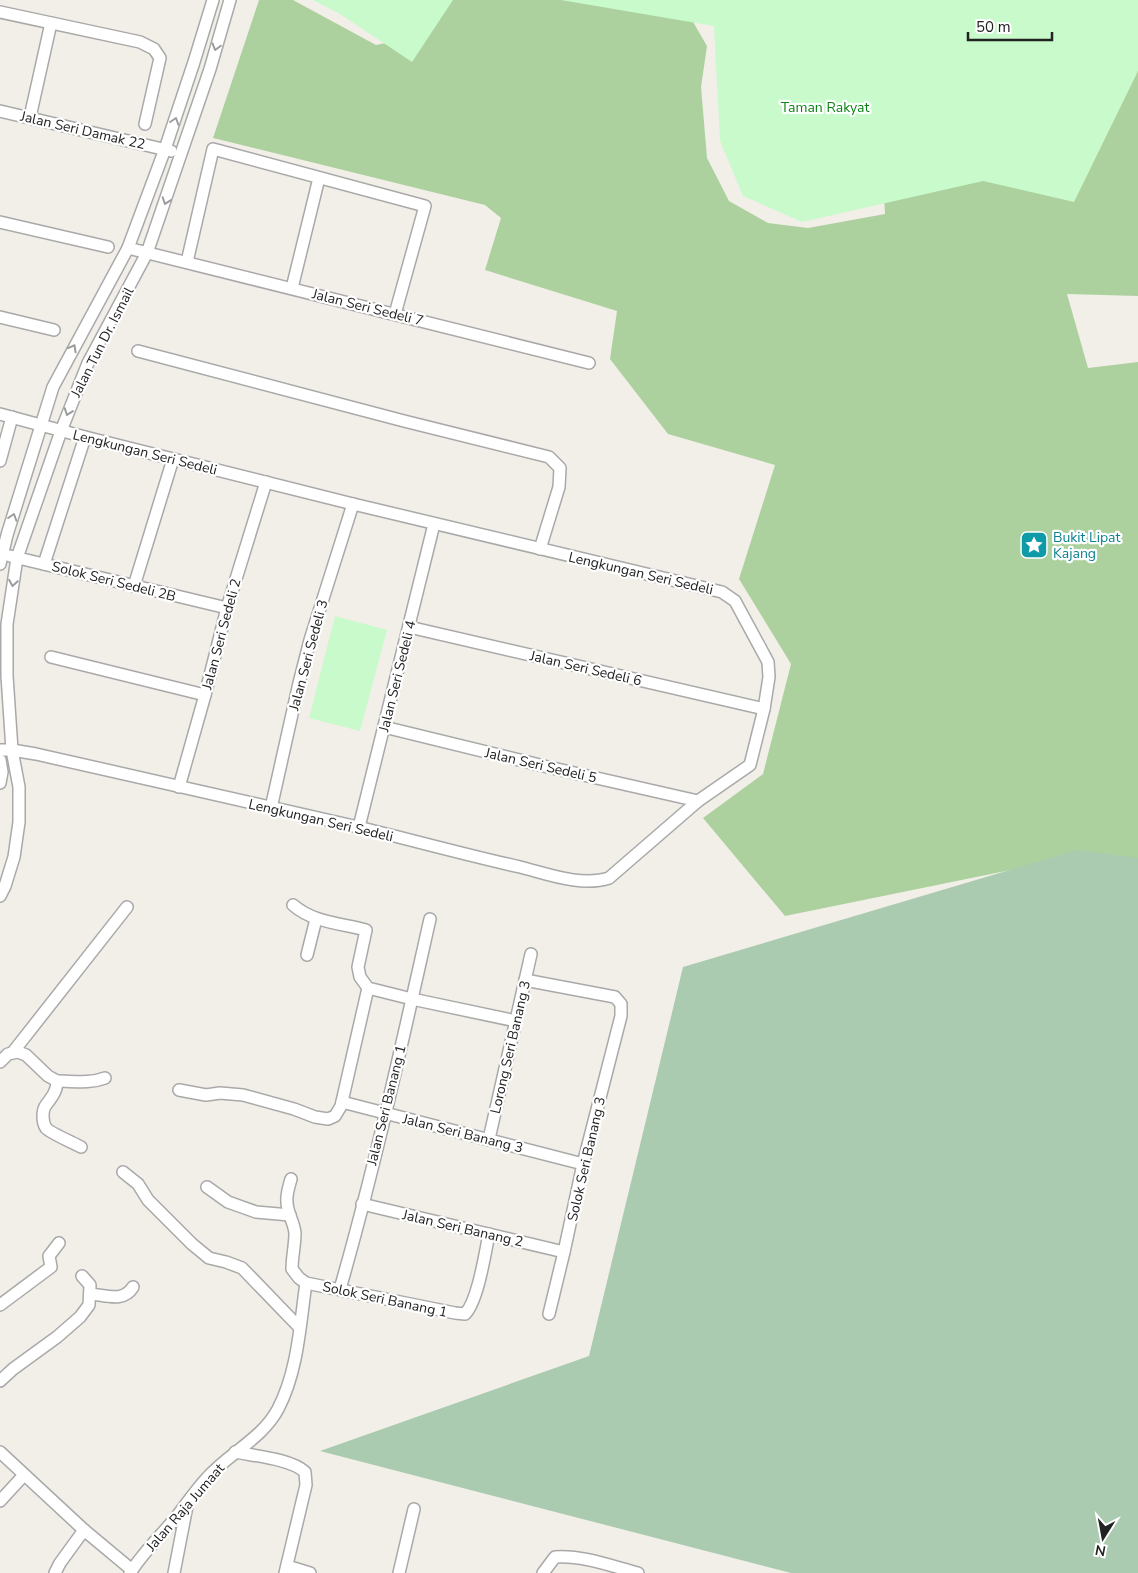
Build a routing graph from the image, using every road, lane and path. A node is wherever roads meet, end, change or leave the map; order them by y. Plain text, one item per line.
1 (213, 0) edge
2 (230, 0) edge
3 (0, 12) edge
4 (51, 23) junction
5 (0, 111) edge
6 (30, 117) junction
7 (145, 124) dead end
8 (165, 149) junction
9 (182, 154) junction
10 (319, 178) junction
11 (0, 222) edge
12 (108, 247) dead end
13 (128, 248) junction
14 (148, 253) junction
15 (187, 262) junction
16 (292, 288) junction
17 (395, 314) junction
18 (0, 317) edge
19 (54, 330) dead end
20 (138, 351) dead end
21 (589, 363) dead end
22 (0, 414) edge
23 (12, 417) junction
24 (42, 425) junction
25 (61, 431) junction
26 (85, 437) junction
27 (173, 459) junction
28 (0, 461) edge
29 (266, 482) junction
30 (353, 504) junction
31 (434, 524) junction
32 (540, 549) junction
33 (17, 558) junction
34 (1, 559) edge
35 (44, 564) junction
36 (134, 586) junction
37 (227, 608) junction
38 (409, 627) junction
39 (51, 657) dead end
40 (205, 695) junction
41 (764, 709) junction
42 (384, 727) junction
43 (0, 750) edge
44 (12, 750) junction
45 (0, 760) edge
46 (0, 783) edge
47 (179, 787) junction
48 (698, 800) junction
49 (271, 808) junction
50 (359, 827) junction
51 (0, 896) edge
52 (293, 905) dead end
53 (127, 907) dead end
54 (316, 918) junction
55 (430, 919) dead end
56 (531, 954) dead end
57 (307, 955) dead end
58 (525, 980) junction
59 (368, 988) junction
60 (412, 999) junction
61 (516, 1021) junction
62 (13, 1052) junction
63 (0, 1062) edge
64 (105, 1078) dead end
65 (57, 1080) junction
66 (179, 1090) dead end
67 (342, 1102) junction
68 (385, 1113) junction
69 (489, 1139) junction
70 (81, 1147) dead end
71 (583, 1164) junction
72 (123, 1172) dead end
73 (291, 1179) dead end
74 (207, 1187) dead end
75 (362, 1204) junction
76 (290, 1215) junction
77 (489, 1234) junction
78 (59, 1243) dead end
79 (564, 1252) junction
80 (82, 1276) dead end
81 (306, 1283) junction
82 (134, 1286) dead end
83 (340, 1289) junction
84 (90, 1294) junction
85 (0, 1305) edge
86 (549, 1314) dead end
87 (299, 1327) junction
88 (0, 1381) edge
89 (0, 1452) edge
90 (235, 1452) junction
91 (10, 1487) edge
92 (187, 1504) junction
93 (414, 1509) dead end
94 (82, 1535) junction
95 (286, 1569) edge
96 (131, 1572) edge
97 (55, 1573) edge
98 (174, 1573) edge
99 (310, 1573) edge
100 (399, 1573) edge
101 (543, 1573) edge
102 (638, 1573) edge

8 -> 1 street, Jalan Tun Dr. Ismail
2 -> 9 street, Jalan Tun Dr. Ismail
3 - 4 street
4 - 6 street
4 - 7 street
5 - 6 street, Jalan Seri Damak 22
6 - 8 street, Jalan Seri Damak 22
8 - 9 street, Jalan Seri Damak 22
8 - 13 street, Jalan Tun Dr. Ismail
9 -> 14 street, Jalan Tun Dr. Ismail
10 - 15 street
10 - 16 street
10 - 17 street
11 - 12 street
13 - 14 street, Jalan Seri Sedeli 7
24 -> 13 street, Jalan Tun Dr. Ismail
14 - 15 street, Jalan Seri Sedeli 7
14 -> 25 street, Jalan Tun Dr. Ismail
15 - 16 street, Jalan Seri Sedeli 7
16 - 17 street, Jalan Seri Sedeli 7
17 - 21 street, Jalan Seri Sedeli 7
18 - 19 street
20 - 32 street
22 - 23 street, Lengkungan Seri Sedeli
23 - 24 street, Lengkungan Seri Sedeli
23 - 28 street
24 - 25 street, Lengkungan Seri Sedeli
34 -> 24 street, Jalan Tun Dr. Ismail
25 - 26 street, Lengkungan Seri Sedeli
25 - 33 street, Jalan Tun Dr. Ismail
26 - 27 street, Lengkungan Seri Sedeli
26 - 35 street
27 - 29 street, Lengkungan Seri Sedeli
27 - 36 street
29 - 30 street, Lengkungan Seri Sedeli
29 - 37 street, Jalan Seri Sedeli 2
30 - 31 street, Lengkungan Seri Sedeli
30 - 49 street, Jalan Seri Sedeli 3
31 - 32 street, Lengkungan Seri Sedeli
31 - 38 street, Jalan Seri Sedeli 4
32 - 41 street, Lengkungan Seri Sedeli
33 - 34 street, Solok Seri Sedeli 2B
33 - 35 street, Solok Seri Sedeli 2B
33 -> 44 street, Jalan Tun Dr. Ismail
35 - 36 street, Solok Seri Sedeli 2B
36 - 37 street, Solok Seri Sedeli 2B
37 - 40 street, Jalan Seri Sedeli 2
38 - 41 street, Jalan Seri Sedeli 6
38 - 42 street, Jalan Seri Sedeli 4
39 - 40 street
40 - 47 street, Jalan Seri Sedeli 2
41 - 48 street, Lengkungan Seri Sedeli
42 - 48 street, Jalan Seri Sedeli 5
42 - 50 street, Jalan Seri Sedeli 4
43 - 44 street, Lengkungan Seri Sedeli
44 - 47 street, Lengkungan Seri Sedeli
44 - 51 street, Jalan Tun Dr. Ismail
45 - 46 street
47 - 49 street, Lengkungan Seri Sedeli
48 - 50 street, Lengkungan Seri Sedeli
49 - 50 street, Lengkungan Seri Sedeli
52 - 54 street
53 - 62 street
54 - 57 street
54 - 59 street
55 - 60 street, Jalan Seri Banang 1
56 - 58 street, Lorong Seri Banang 3
58 - 61 street, Lorong Seri Banang 3
58 - 71 street, Solok Seri Banang 3
59 - 60 street
59 - 67 street
60 - 61 street
60 - 68 street, Jalan Seri Banang 1
61 - 69 street, Lorong Seri Banang 3
62 - 63 street
62 - 65 street
64 - 65 street
65 - 70 street
66 - 67 street
67 - 68 street, Jalan Seri Banang 3
68 - 69 street, Jalan Seri Banang 3
68 - 75 street, Jalan Seri Banang 1
69 - 71 street, Jalan Seri Banang 3
71 - 79 street, Solok Seri Banang 3
72 - 87 street
73 - 76 street
74 - 76 street
75 - 77 street, Jalan Seri Banang 2
75 - 83 street, Jalan Seri Banang 1
76 - 81 street
77 - 79 street, Jalan Seri Banang 2
77 - 83 street, Solok Seri Banang 1
78 - 85 street
79 - 86 street, Solok Seri Banang 3
80 - 84 street
81 - 83 street, Solok Seri Banang 1
81 - 87 street, Jalan Raja Jumaat
82 - 84 street
84 - 88 street
87 - 90 street, Jalan Raja Jumaat
89 - 91 street
90 - 92 street, Jalan Raja Jumaat
90 - 95 street
91 - 94 street
92 - 96 street, Jalan Raja Jumaat
92 - 98 street, Jalan Raja Jumaat
93 - 100 street
94 - 96 street
94 - 97 street
95 - 99 street
101 - 102 street

